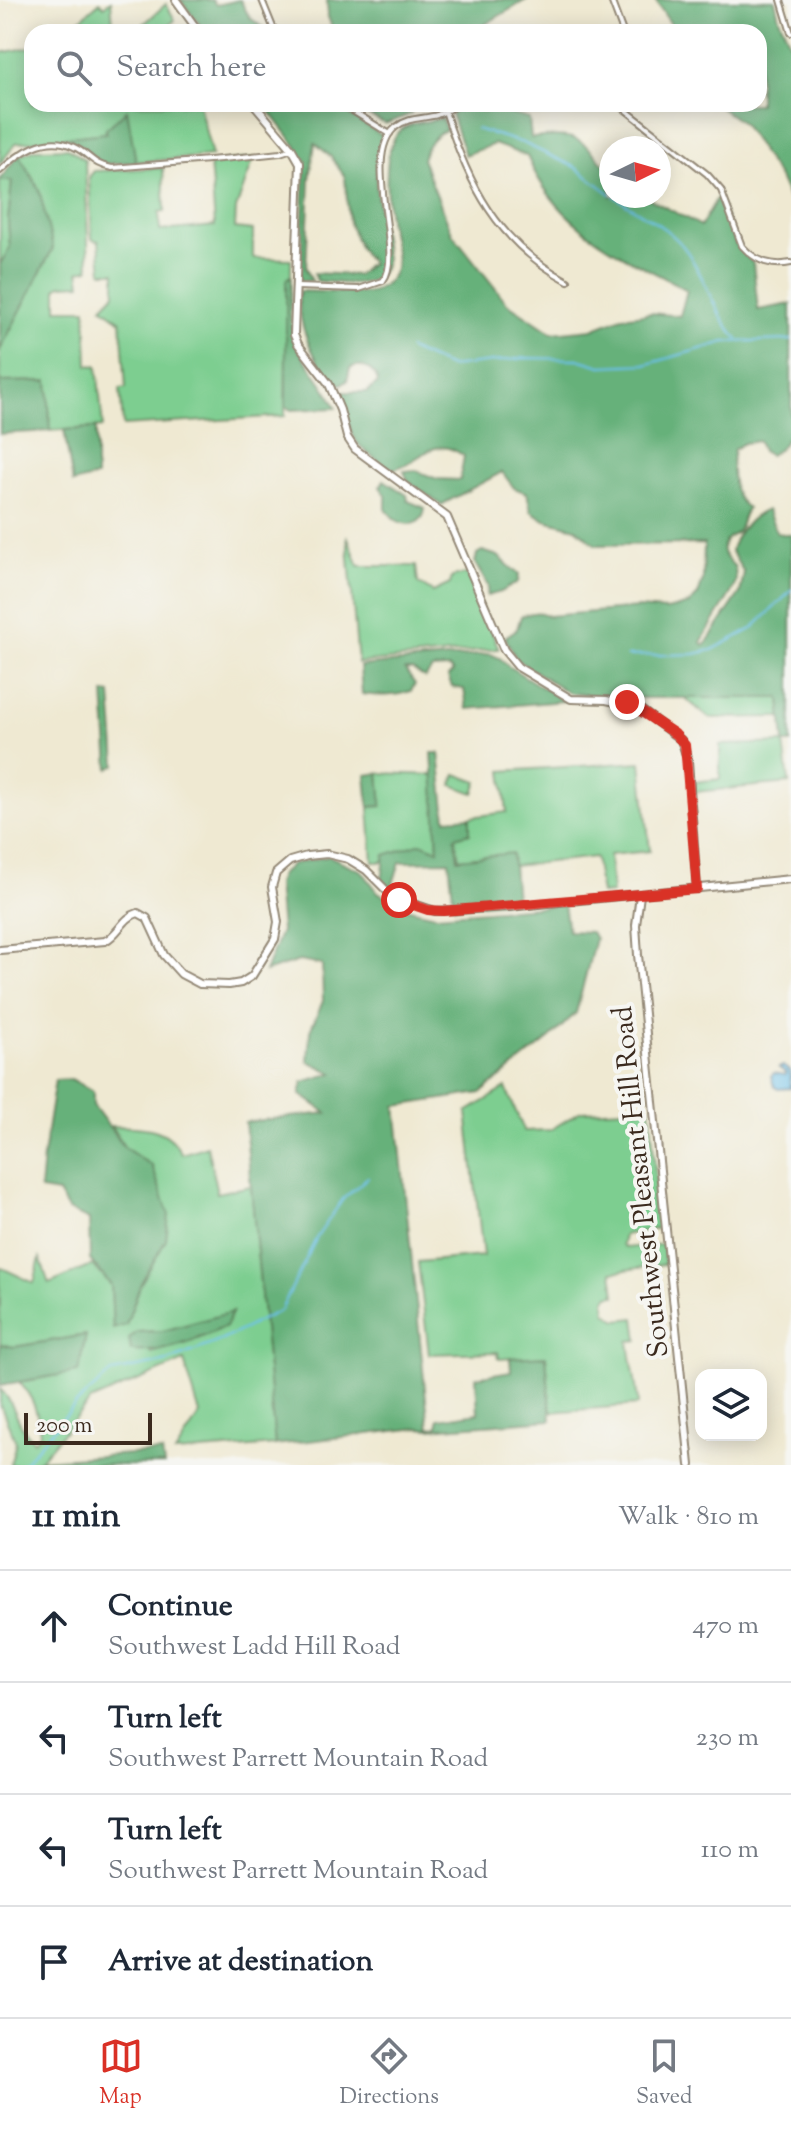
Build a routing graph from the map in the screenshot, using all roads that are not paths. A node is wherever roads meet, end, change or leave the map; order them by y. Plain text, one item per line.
1 (176, 0) edge
2 (262, 0) edge
3 (611, 0) edge
4 (781, 0) edge
5 (193, 24) edge
6 (272, 24) edge
7 (620, 24) edge
8 (791, 33) edge
9 (261, 112) edge
10 (354, 112) edge
11 (441, 112) edge
12 (445, 112) edge
13 (628, 112) edge
14 (390, 134) junction
15 (292, 149) junction
16 (0, 171) edge
17 (791, 263) edge
18 (568, 281) dead end
19 (294, 287) junction
20 (791, 879) edge
21 (697, 889) junction
22 (640, 895) junction
23 (0, 950) edge
24 (690, 1465) edge

1 - 5 street
2 - 6 street
3 - 7 street
4 - 8 street
9 - 15 street
10 - 14 street
11 - 14 street
12 - 18 street
13 - 17 street
14 - 19 street
15 - 16 street
15 - 19 street
19 - 21 street
20 - 21 street
21 - 22 street
22 - 23 street
22 - 24 street, Southwest Pleasant Hill Road

